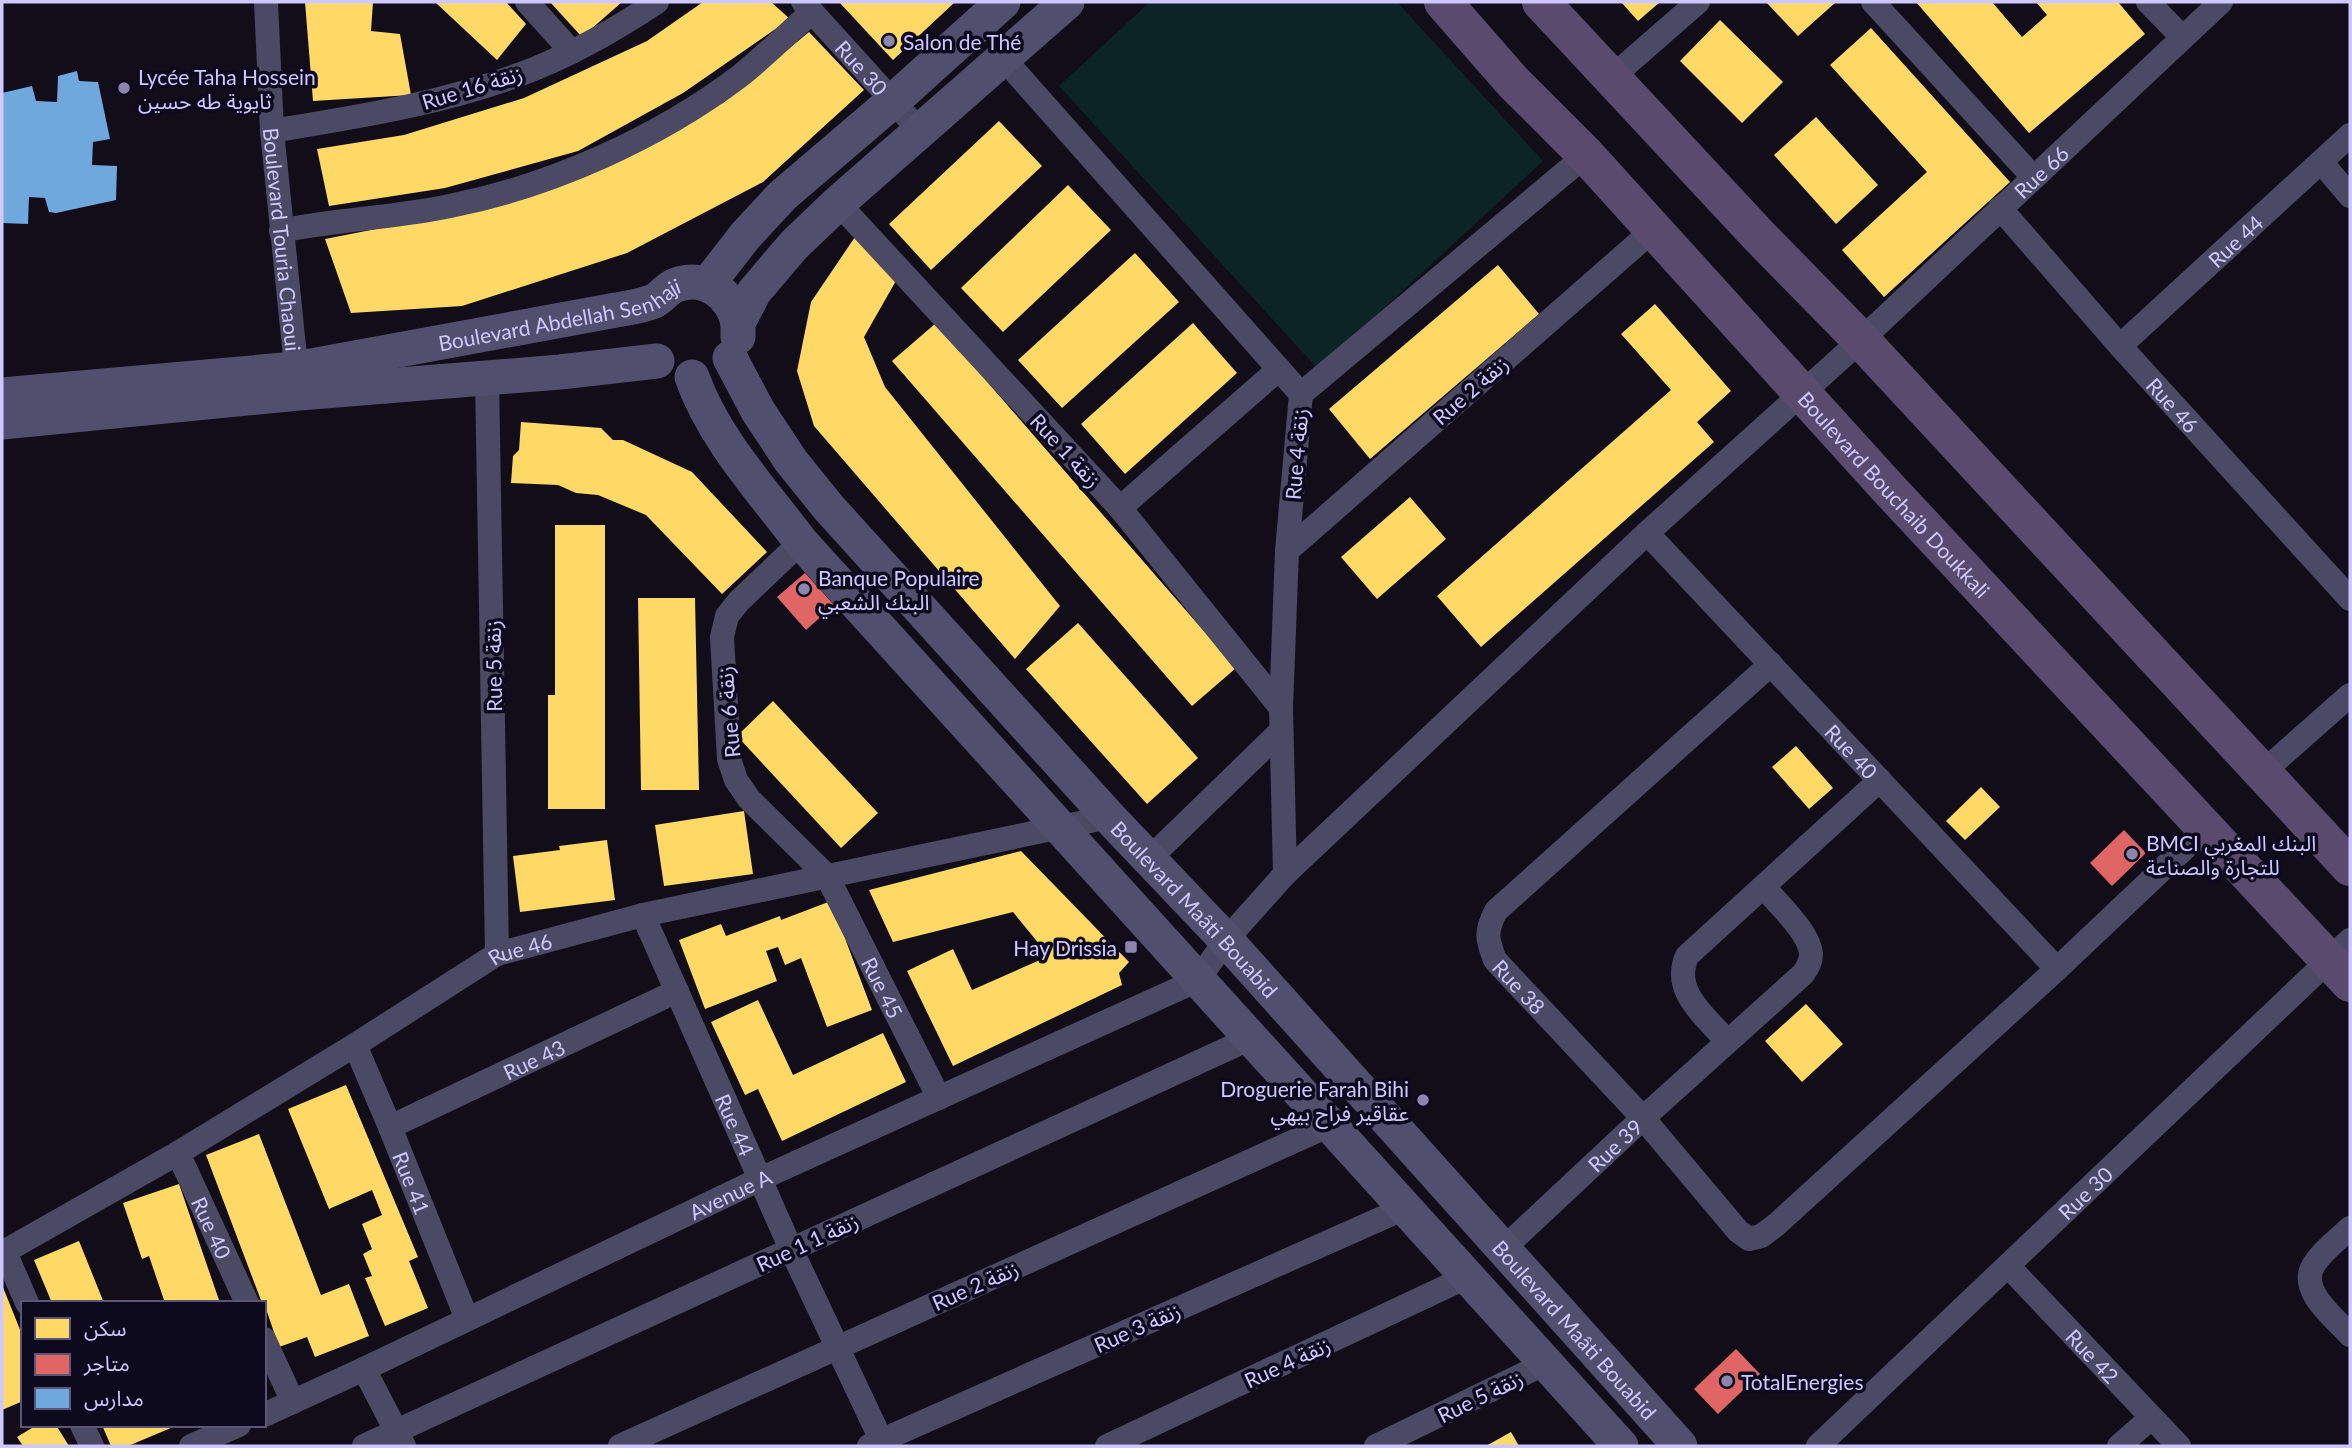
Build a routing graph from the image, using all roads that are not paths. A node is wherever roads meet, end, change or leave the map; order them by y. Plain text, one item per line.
1 (266, 2) edge
2 (527, 2) edge
3 (657, 2) edge
4 (1003, 2) edge
5 (1067, 2) edge
6 (1443, 2) edge
7 (1541, 2) edge
8 (1698, 2) edge
9 (1874, 2) edge
10 (2148, 2) edge
11 (2221, 2) edge
12 (807, 7) edge
13 (2182, 37) junction
14 (572, 52) junction
15 (1003, 58) junction
16 (1611, 78) junction
17 (892, 102) junction
18 (272, 131) junction
19 (920, 131) junction
20 (2350, 135) edge
21 (1586, 155) junction
22 (2321, 162) junction
23 (2033, 177) junction
24 (2350, 196) edge
25 (838, 203) junction
26 (2000, 208) junction
27 (1653, 230) junction
28 (281, 231) junction
29 (707, 285) junction
30 (654, 301) junction
31 (738, 323) junction
32 (1861, 340) junction
33 (2120, 346) junction
34 (730, 358) junction
35 (1279, 369) junction
36 (673, 370) junction
37 (487, 378) junction
38 (297, 381) junction
39 (1301, 394) junction
40 (1802, 394) junction
41 (2, 395) edge
42 (2, 422) edge
43 (1120, 508) junction
44 (1647, 533) junction
45 (801, 542) junction
46 (1287, 551) junction
47 (2350, 599) edge
48 (1771, 664) junction
49 (2350, 695) edge
50 (1281, 720) junction
51 (2263, 772) junction
52 (1880, 780) junction
53 (1109, 817) junction
54 (1060, 827) junction
55 (2207, 827) junction
56 (1148, 860) junction
57 (2350, 867) edge
58 (1285, 874) junction
59 (827, 876) junction
60 (1764, 887) junction
61 (643, 915) junction
62 (1226, 940) junction
63 (497, 954) junction
64 (2343, 961) edge
65 (2057, 969) junction
66 (1198, 980) junction
67 (677, 991) junction
68 (1251, 1038) junction
69 (1727, 1041) junction
70 (355, 1045) junction
71 (939, 1098) junction
72 (1643, 1118) junction
73 (1330, 1125) junction
74 (390, 1127) junction
75 (178, 1153) junction
76 (760, 1179) junction
77 (1405, 1208) junction
78 (2350, 1228) edge
79 (791, 1249) junction
80 (1502, 1250) junction
81 (3, 1253) edge
82 (2009, 1267) junction
83 (1467, 1277) junction
84 (26, 1301) edge
85 (246, 1301) edge
86 (467, 1319) junction
87 (2350, 1335) edge
88 (266, 1343) edge
89 (837, 1347) junction
90 (1546, 1363) junction
91 (364, 1369) junction
92 (293, 1402) junction
93 (266, 1414) edge
94 (2151, 1418) junction
95 (83, 1427) edge
96 (234, 1427) edge
97 (400, 1439) edge
98 (878, 1444) edge
99 (92, 1446) edge
100 (191, 1446) edge
101 (364, 1446) edge
102 (620, 1446) edge
103 (1107, 1446) edge
104 (1376, 1446) edge
105 (1621, 1446) edge
106 (1680, 1446) edge
107 (1818, 1446) edge
108 (2119, 1446) edge
109 (2179, 1446) edge

1 - 18 street, Boulevard Touria Chaoui
2 - 14 street
3 - 14 street, Rue 16 زنقة
4 - 17 street, Boulevard Abdellah Senhaji
5 - 15 street
6 - 21 main road, Boulevard Bouchaib Doukkali
7 - 16 main road
8 - 16 street
9 - 23 street
10 - 13 street
11 - 13 street, Rue 66
12 - 17 street, Rue 30
12 - 28 street
13 - 23 street, Rue 66
14 - 18 street, Rue 16 زنقة
15 - 19 street
15 - 35 street, Rue 4 زنقة
16 - 32 main road
17 - 19 street, Rue 30
17 - 29 street, Boulevard Abdellah Senhaji
18 - 28 street, Boulevard Touria Chaoui
19 - 25 street
20 - 22 street, Rue 44
21 - 27 main road, Boulevard Bouchaib Doukkali
21 - 39 street
22 - 24 street
22 - 33 street, Rue 44
23 - 26 street, Rue 66
25 - 31 street
25 - 43 street, Rue 1 زنقة
26 - 32 street, Rue 66
26 - 33 street, Rue 46
27 - 40 main road, Boulevard Bouchaib Doukkali
27 - 46 street, Rue 2 زنقة
28 - 38 street, Boulevard Touria Chaoui
29 - 30 street, Boulevard Abdellah Senhaji
29 - 31 street
30 - 36 street, Boulevard Maâti Bouabid
30 - 38 street, Boulevard Abdellah Senhaji
31 - 34 street
32 - 40 street, Rue 66
32 - 51 main road
33 - 47 street, Rue 46
34 - 36 street, Boulevard Abdellah Senhaji
34 - 53 street, Boulevard Maâti Bouabid
35 - 39 street, Rue 4 زنقة
35 - 43 street
36 - 37 street, Boulevard Abdellah Senhaji
36 - 45 street, Boulevard Maâti Bouabid
37 - 38 street, Boulevard Abdellah Senhaji
37 - 63 street, Rue 5 زنقة
38 - 41 street, Boulevard Abdellah Senhaji
38 - 42 street, Boulevard Abdellah Senhaji
39 - 46 street, Rue 4 زنقة
40 - 44 street, Rue 66
40 - 55 main road, Boulevard Bouchaib Doukkali
43 - 50 street, Rue 1 زنقة
44 - 48 street, Rue 40
44 - 58 street, Rue 66
45 - 54 street, Boulevard Maâti Bouabid
45 - 59 street, Rue 6 زنقة
46 - 50 street, Rue 4 زنقة
48 - 52 street, Rue 40
48 - 72 street, Rue 38
49 - 51 street
50 - 56 street
50 - 58 street, Rue 4 زنقة
51 - 57 main road
52 - 60 street
52 - 65 street, Rue 40
53 - 54 street, Rue 46
53 - 56 street, Boulevard Maâti Bouabid
54 - 59 street, Rue 46
54 - 66 street, Boulevard Maâti Bouabid
55 - 64 main road, Boulevard Bouchaib Doukkali
55 - 65 street
56 - 62 street, Boulevard Maâti Bouabid
58 - 62 street
59 - 61 street, Rue 46
59 - 71 street, Rue 45
60 - 69 street
60 - 69 street, Rue 39
61 - 63 street, Rue 46
61 - 67 street, Rue 44
62 - 66 street
62 - 80 street, Boulevard Maâti Bouabid
63 - 70 street, Rue 46
64 - 82 street, Rue 30
65 - 72 street, Rue 38
66 - 68 street, Boulevard Maâti Bouabid
66 - 71 street, Avenue A
67 - 74 street, Rue 43
67 - 76 street, Rue 44
68 - 73 street, Boulevard Maâti Bouabid
68 - 79 street, Rue 1 زنقة 1
69 - 72 street, Rue 39
70 - 74 street, Rue 41
70 - 75 street, Rue 46
71 - 76 street, Avenue A
72 - 80 street, Rue 39
73 - 77 street, Boulevard Maâti Bouabid
73 - 89 street, Rue 2 زنقة
74 - 86 street, Rue 41
75 - 81 street, Rue 46
75 - 85 street, Rue 40
76 - 79 street, Rue 44
76 - 86 street, Avenue A
77 - 83 street, Boulevard Maâti Bouabid
77 - 98 street, Rue 3 زنقة
78 - 87 street
79 - 89 street, Rue 44
79 - 97 street, Rue 1 زنقة 1
80 - 106 street, Boulevard Maâti Bouabid
81 - 84 street
82 - 94 street, Rue 42
82 - 107 street, Rue 30
83 - 90 street, Boulevard Maâti Bouabid
83 - 103 street, Rue 4 زنقة
86 - 91 street, Avenue A
88 - 92 street
89 - 98 street, Rue 44
89 - 102 street, Rue 2 زنقة
90 - 104 street, Rue 5 زنقة
90 - 105 street, Boulevard Maâti Bouabid
91 - 92 street, Avenue A
91 - 97 street
92 - 93 street, Avenue A
94 - 108 street
94 - 109 street, Rue 42
95 - 99 street
96 - 100 street
97 - 101 street, Rue 1 زنقة 1

